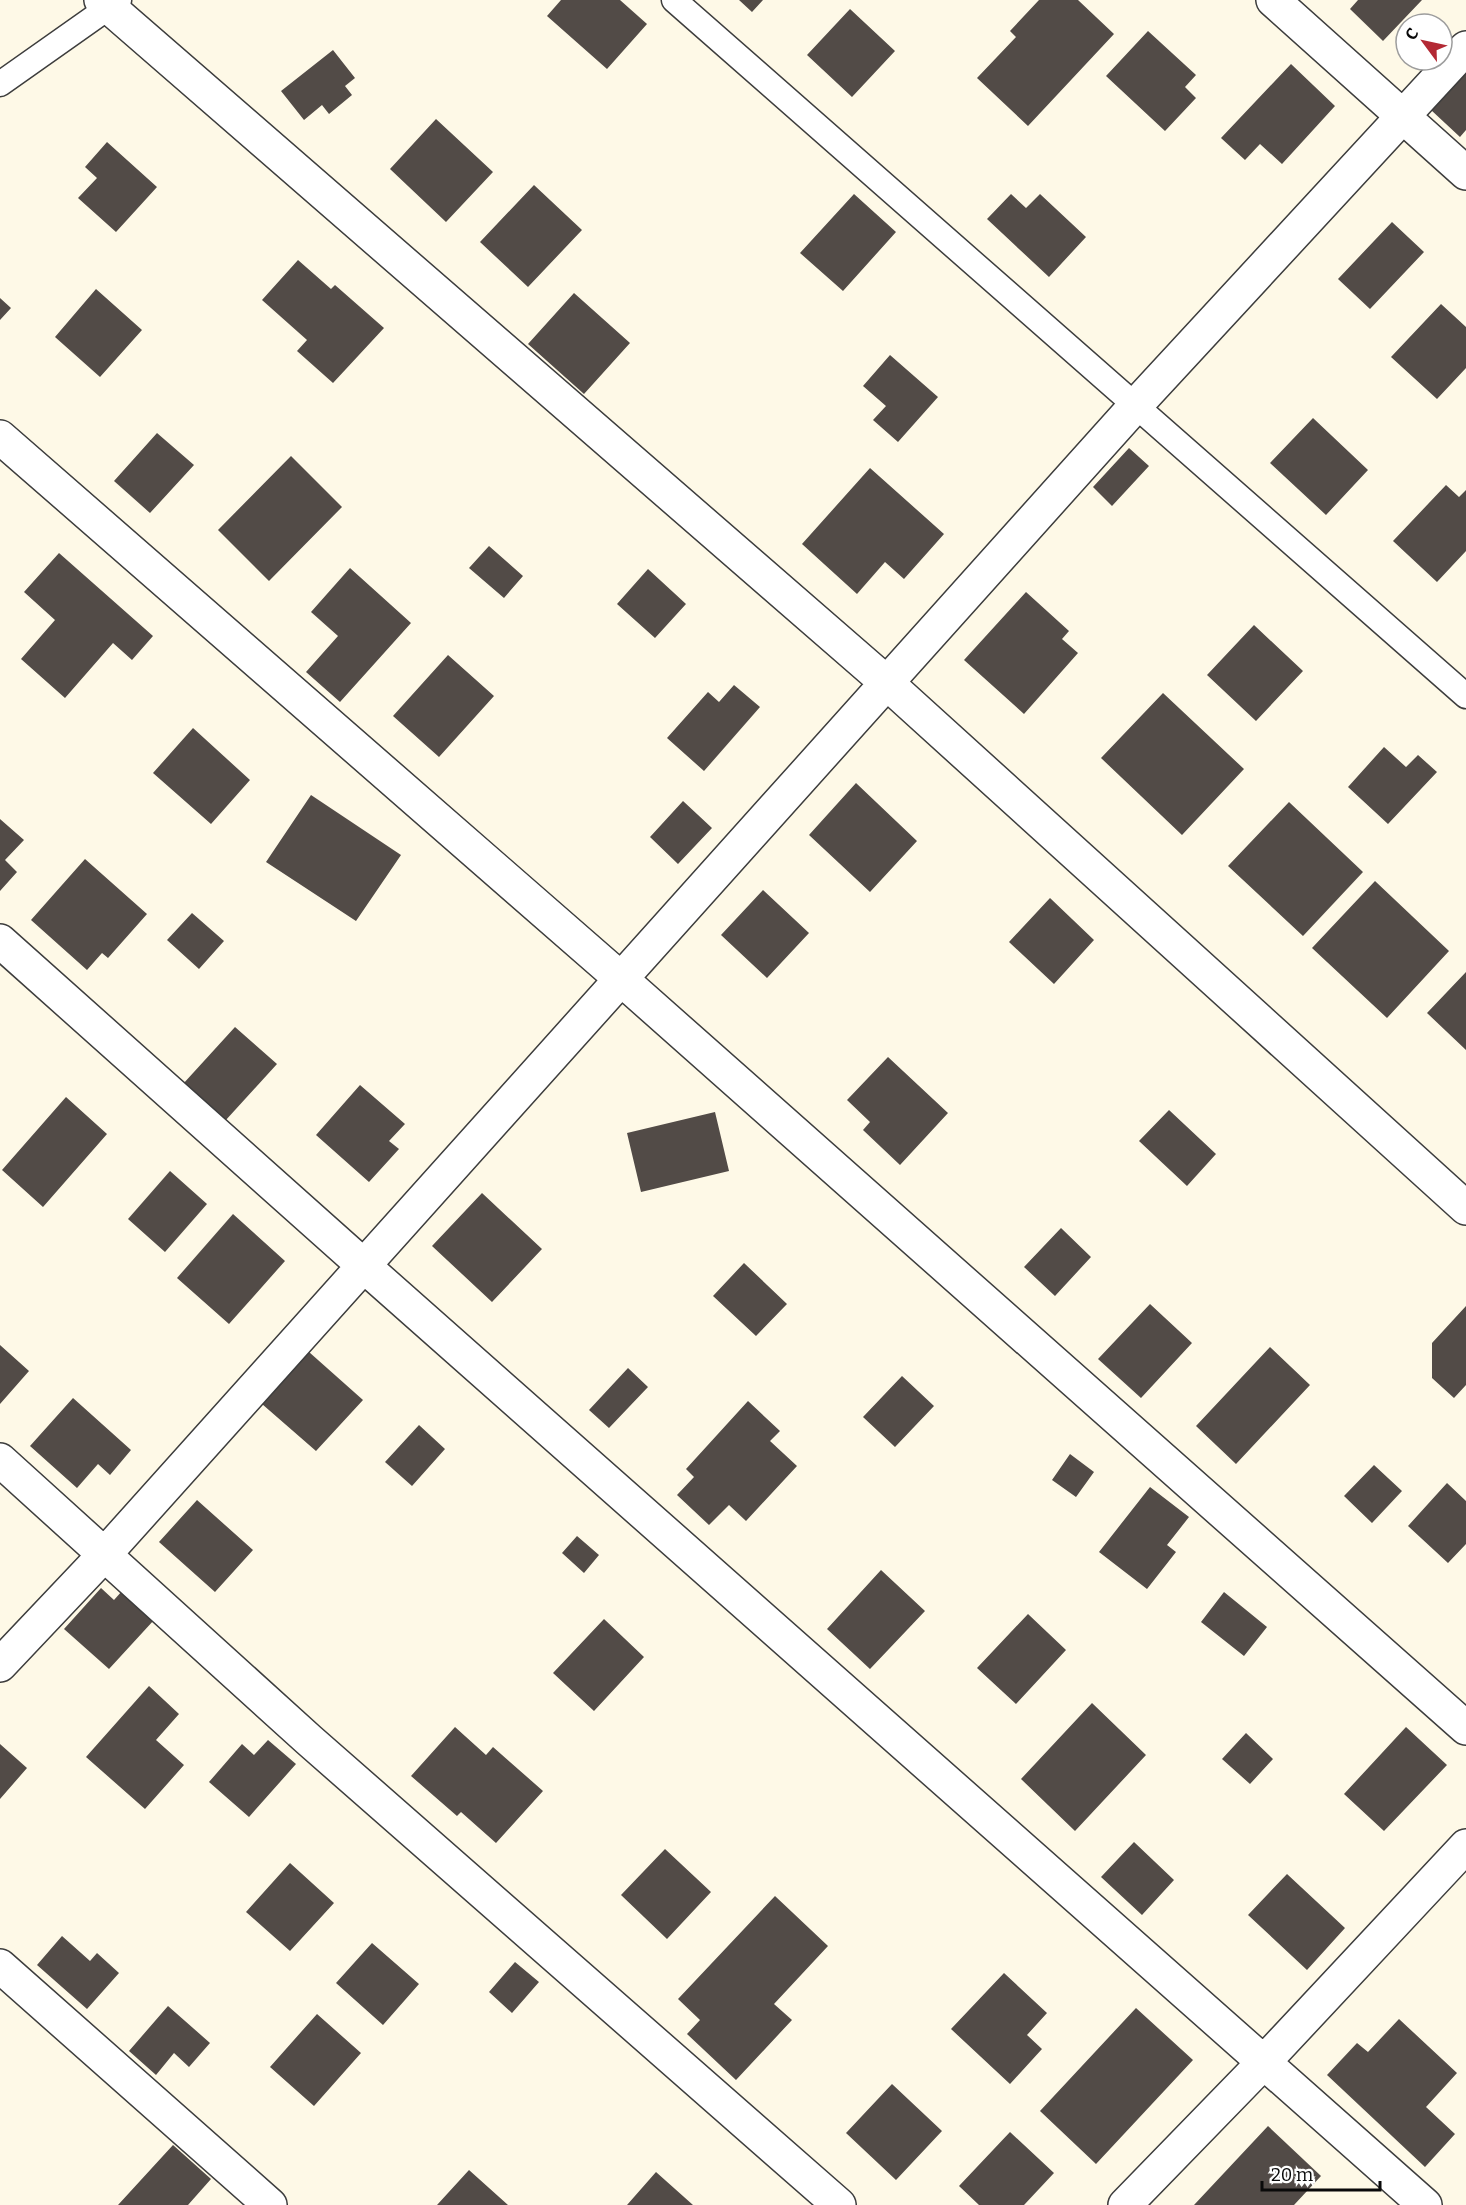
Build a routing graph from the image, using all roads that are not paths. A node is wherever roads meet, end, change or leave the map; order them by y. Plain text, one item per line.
1 (674, 0) edge
2 (1273, 0) edge
3 (110, 2) edge
4 (1466, 48) edge
5 (0, 84) edge
6 (1403, 117) junction
7 (1466, 173) edge
8 (1136, 405) junction
9 (0, 437) edge
10 (887, 683) junction
11 (1466, 696) edge
12 (0, 941) edge
13 (620, 978) junction
14 (1466, 1208) edge
15 (364, 1266) junction
16 (0, 1460) edge
17 (105, 1554) junction
18 (0, 1665) edge
19 (1466, 1728) edge
20 (1466, 1846) edge
21 (0, 1966) edge
22 (1264, 2062) junction
23 (270, 2205) edge
24 (839, 2205) edge
25 (1125, 2205) edge
26 (1425, 2205) edge

1 - 8 lane
2 - 6 street
3 - 5 lane
3 - 10 street
4 - 6 street
6 - 7 street
6 - 8 street
8 - 10 street
8 - 11 lane
9 - 13 street
10 - 13 street
10 - 14 street
12 - 15 street
13 - 15 street
13 - 19 street
15 - 17 street
15 - 22 street
16 - 17 street
17 - 18 street
17 - 24 street
20 - 22 street
21 - 23 street
22 - 25 street
22 - 26 street

